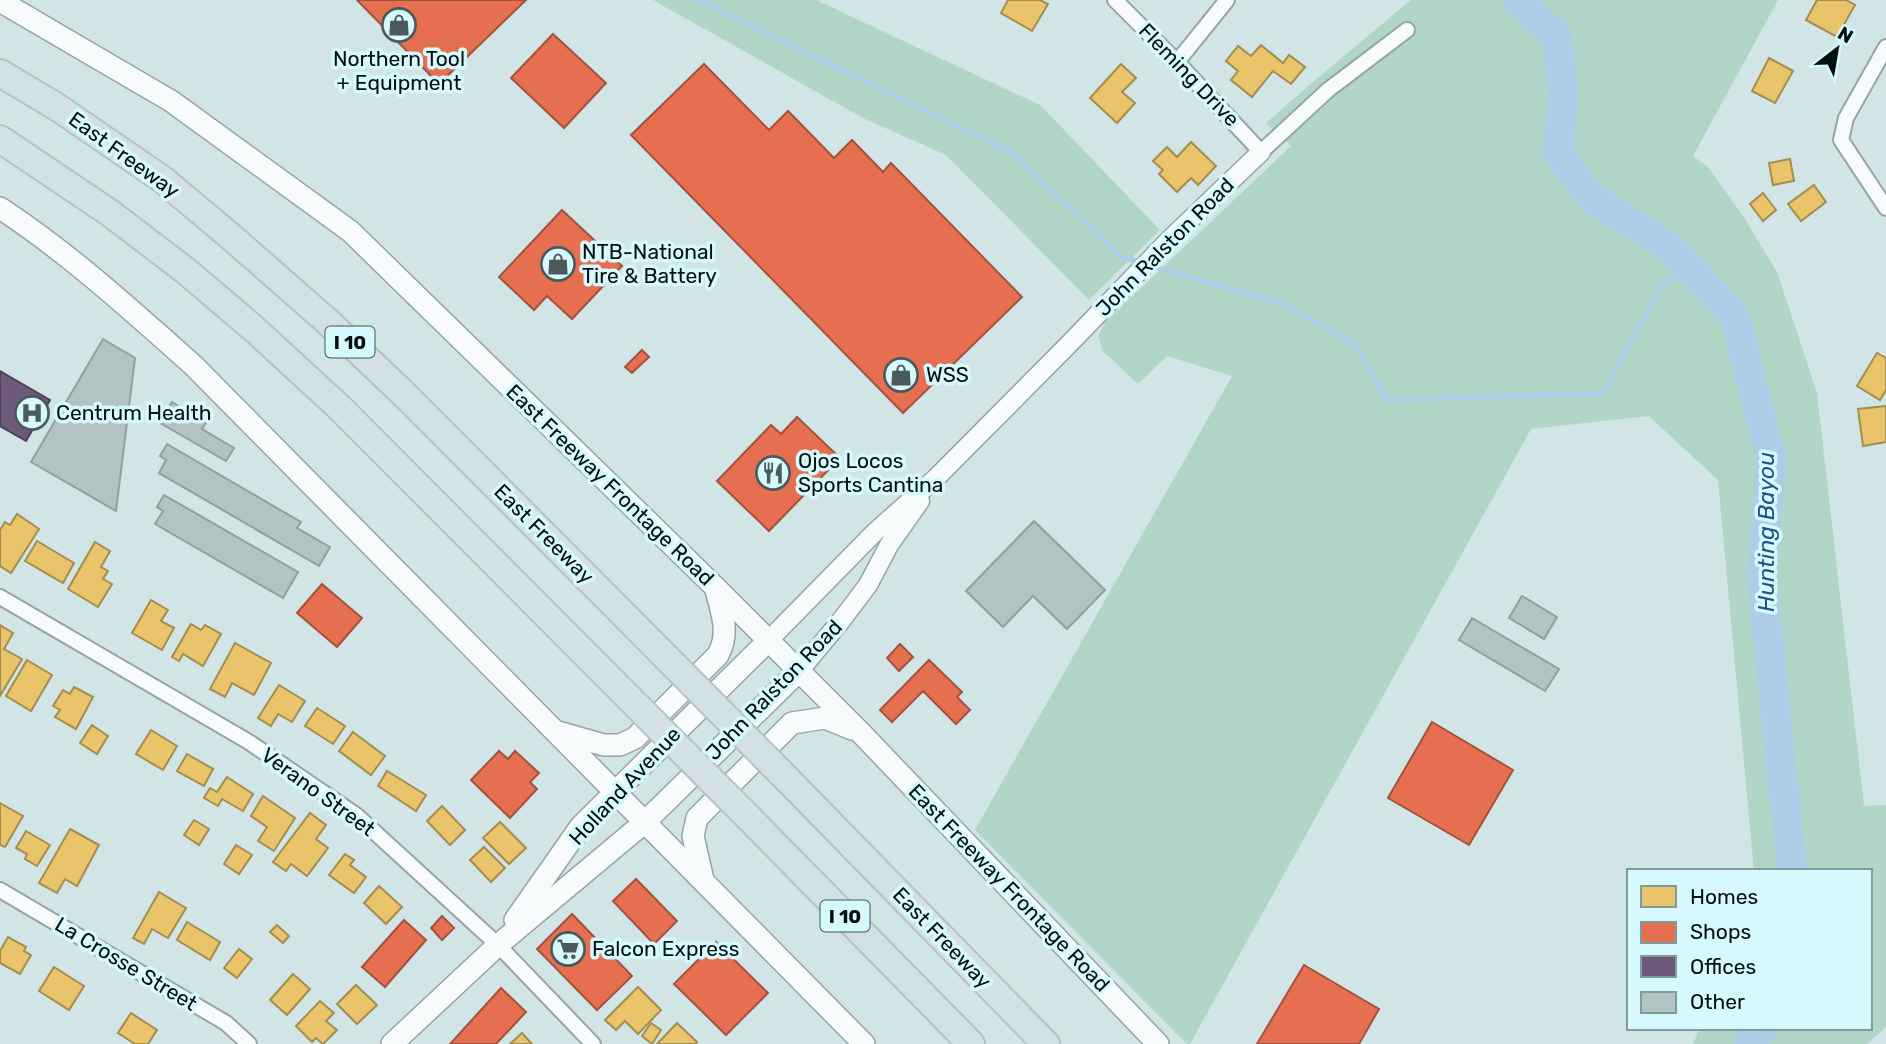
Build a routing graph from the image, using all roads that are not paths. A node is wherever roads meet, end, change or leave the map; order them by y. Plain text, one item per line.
1 (1115, 0) edge
2 (1227, 0) edge
3 (0, 1) edge
4 (1407, 30) dead end
5 (1886, 47) edge
6 (1177, 62) junction
7 (0, 73) edge
8 (0, 139) edge
9 (1261, 152) junction
10 (0, 208) edge
11 (1886, 208) edge
12 (936, 478) junction
13 (715, 587) junction
14 (0, 597) edge
15 (768, 641) junction
16 (799, 671) junction
17 (556, 731) junction
18 (860, 732) junction
19 (615, 791) junction
20 (645, 822) junction
21 (702, 880) junction
22 (0, 890) edge
23 (498, 945) junction
24 (953, 950) junction
25 (249, 1044) edge
26 (392, 1044) edge
27 (593, 1044) edge
28 (864, 1044) edge
29 (968, 1044) edge
30 (1046, 1044) edge
31 (1064, 1044) edge
32 (1158, 1044) edge

1 - 6 street, Fleming Drive
2 - 6 street
3 - 13 main road, East Freeway Frontage Road
4 - 9 street, John Ralston Road
5 - 11 street
6 - 9 street, Fleming Drive
7 - 24 highway, East Freeway / I 10, bridge
8 - 29 highway, I 10, bridge
9 - 12 street, John Ralston Road
10 - 17 main road
12 - 15 street, John Ralston Road
12 - 16 street, John Ralston Road
13 - 15 main road, East Freeway Frontage Road
13 - 17 main road
14 - 23 street, Verano Street
15 - 16 main road, East Freeway Frontage Road
15 - 19 main road, Holland Avenue
16 - 18 main road, East Freeway Frontage Road
16 - 20 main road, John Ralston Road
17 - 19 main road
18 - 21 main road
18 - 32 main road, East Freeway Frontage Road
19 - 20 main road
19 - 23 main road, Holland Avenue
20 - 21 main road
20 - 23 main road, Holland Avenue
21 - 28 main road
22 - 25 street, La Crosse Street
23 - 26 main road, Holland Avenue
23 - 27 street, Verano Street
24 - 30 highway, East Freeway / I 10
24 - 31 highway

